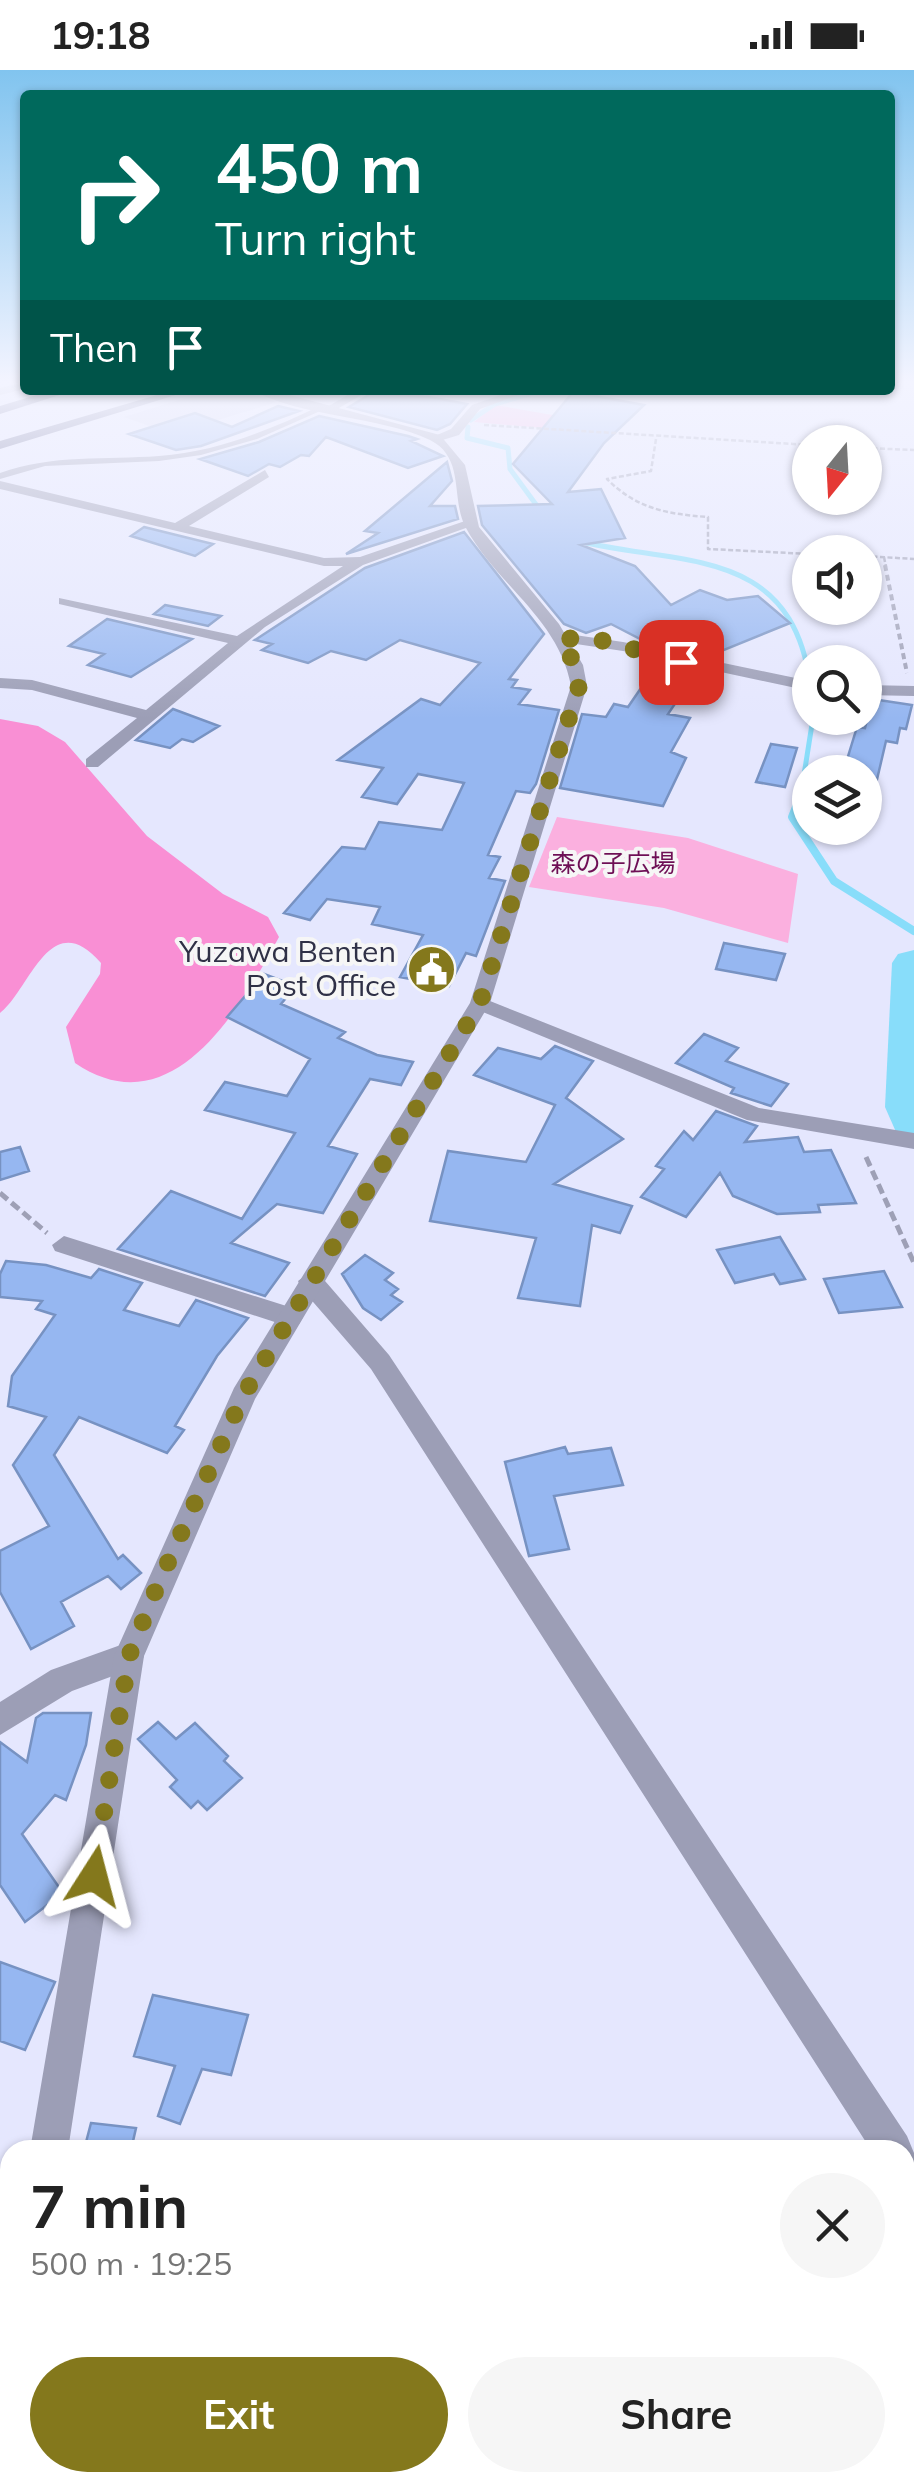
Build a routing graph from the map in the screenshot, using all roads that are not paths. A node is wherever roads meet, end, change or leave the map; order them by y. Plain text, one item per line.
1 (33, 493) edge
2 (234, 493) edge
3 (467, 493) edge
4 (470, 524) junction
5 (176, 528) junction
6 (361, 560) junction
7 (64, 601) dead end
8 (560, 638) junction
9 (240, 641) junction
10 (0, 683) edge
11 (792, 685) edge
12 (882, 690) edge
13 (912, 691) edge
14 (149, 716) junction
15 (92, 763) dead end
16 (480, 1003) junction
17 (914, 1141) edge
18 (64, 1245) road end
19 (310, 1281) junction
20 (290, 1316) junction
21 (129, 1656) junction
22 (0, 1720) edge
23 (51, 2140) edge
24 (886, 2140) edge

1 - 5 street
2 - 5 street
3 - 4 street
4 - 6 street
4 - 8 street
5 - 6 street
6 - 9 street
7 - 9 street
8 - 11 street
8 - 16 street
9 - 14 street
10 - 14 street
12 - 13 street
14 - 15 street
16 - 17 street
16 - 19 street
18 - 20 street
19 - 20 street
19 - 24 street
20 - 21 street
21 - 22 street
21 - 23 street

